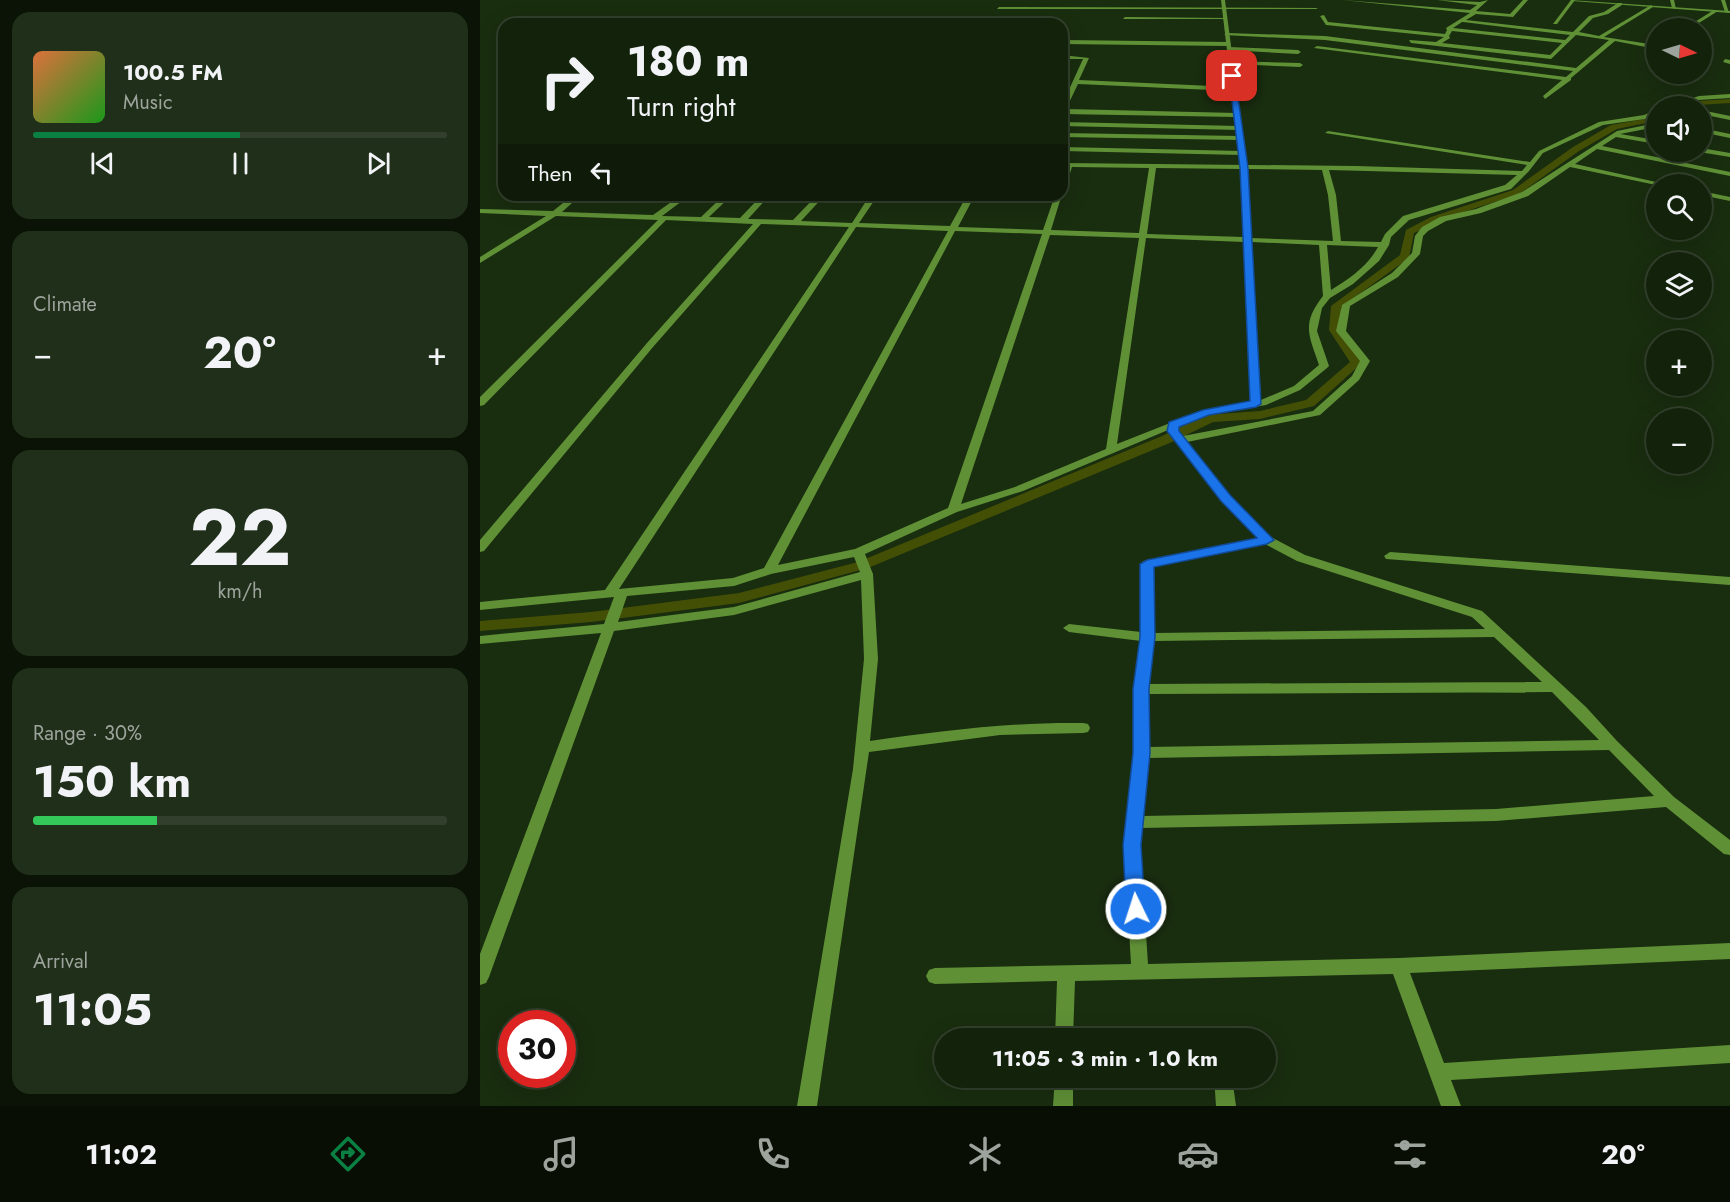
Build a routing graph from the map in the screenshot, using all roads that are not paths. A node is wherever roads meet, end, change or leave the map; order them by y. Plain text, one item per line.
1 (1223, 0) edge
2 (1319, 0) edge
3 (1344, 0) edge
4 (1439, 0) edge
5 (1526, 0) edge
6 (1573, 0) edge
7 (1580, 0) edge
8 (1672, 0) edge
9 (1723, 0) edge
10 (1352, 1) edge
11 (1484, 2) edge
12 (1628, 2) edge
13 (1620, 4) junction
14 (1652, 6) junction
15 (1349, 7) dead end
16 (999, 8) dead end
17 (1674, 8) junction
18 (1224, 9) junction
19 (1316, 9) junction
20 (1716, 11) junction
21 (1471, 12) junction
22 (1728, 12) edge
23 (1322, 16) junction
24 (1341, 17) dead end
25 (1125, 18) dead end
26 (1704, 18) edge
27 (1225, 19) junction
28 (1462, 21) junction
29 (1326, 23) junction
30 (1555, 23) dead end
31 (1439, 28) dead end
32 (1451, 29) junction
33 (1227, 34) junction
34 (1574, 34) junction
35 (1446, 36) junction
36 (1600, 37) junction
37 (1381, 38) dead end
38 (1457, 38) dead end
39 (1403, 40) dead end
40 (1613, 40) junction
41 (1068, 42) edge
42 (1565, 42) junction
43 (1437, 44) junction
44 (1646, 45) edge
45 (1228, 46) junction
46 (1317, 48) dead end
47 (1547, 48) dead end
48 (1558, 50) junction
49 (1298, 52) dead end
50 (1068, 57) edge
51 (1231, 63) junction
52 (1300, 65) dead end
53 (1578, 70) junction
54 (1569, 78) junction
55 (1078, 82) junction
56 (1234, 88) junction
57 (1730, 96) edge
58 (1545, 97) dead end
59 (1712, 97) edge
60 (1068, 101) edge
61 (1730, 104) edge
62 (1720, 105) dead end
63 (1068, 112) edge
64 (1712, 114) edge
65 (1237, 115) junction
66 (1646, 117) edge
67 (1730, 118) edge
68 (1068, 124) edge
69 (1646, 127) edge
70 (1239, 128) junction
71 (1712, 132) edge
72 (1328, 133) dead end
73 (1068, 135) edge
74 (1614, 135) junction
75 (1730, 136) edge
76 (1240, 138) junction
77 (1646, 140) edge
78 (1596, 147) junction
79 (1068, 149) edge
80 (1712, 152) edge
81 (1242, 153) junction
82 (1730, 155) edge
83 (1531, 164) junction
84 (1068, 165) edge
85 (1568, 165) junction
86 (1153, 167) junction
87 (1244, 168) junction
88 (1325, 168) junction
89 (1524, 173) junction
90 (1730, 174) edge
91 (1646, 181) edge
92 (1508, 188) junction
93 (1526, 193) junction
94 (1712, 195) edge
95 (1730, 199) edge
96 (570, 201) edge
97 (679, 201) edge
98 (722, 201) edge
99 (760, 201) edge
100 (815, 201) edge
101 (870, 201) edge
102 (967, 201) edge
103 (1057, 201) edge
104 (480, 211) edge
105 (555, 213) junction
106 (659, 217) junction
107 (703, 219) junction
108 (743, 220) junction
109 (759, 221) junction
110 (796, 222) junction
111 (852, 225) junction
112 (952, 227) junction
113 (1046, 232) junction
114 (1142, 236) junction
115 (1247, 240) junction
116 (1323, 243) junction
117 (1337, 243) junction
118 (1385, 245) junction
119 (480, 261) edge
120 (1327, 296) junction
121 (480, 403) edge
122 (1256, 404) junction
123 (1175, 432) junction
124 (1111, 450) junction
125 (953, 510) junction
126 (1267, 540) junction
127 (480, 548) edge
128 (860, 555) junction
129 (1390, 556) dead end
130 (769, 571) junction
131 (867, 574) junction
132 (1730, 581) edge
133 (615, 593) junction
134 (480, 606) edge
135 (608, 628) junction
136 (1069, 628) dead end
137 (1497, 633) junction
138 (1148, 637) junction
139 (480, 640) edge
140 (1556, 687) junction
141 (1141, 689) junction
142 (1083, 728) dead end
143 (1612, 745) junction
144 (862, 748) junction
145 (1141, 753) junction
146 (1669, 801) junction
147 (1134, 822) junction
148 (1730, 849) edge
149 (1730, 951) edge
150 (1399, 966) junction
151 (1066, 973) junction
152 (1140, 973) junction
153 (935, 976) dead end
154 (480, 977) edge
155 (1064, 1028) edge
156 (1730, 1054) edge
157 (1438, 1072) junction
158 (1064, 1088) edge
159 (1224, 1088) edge
160 (807, 1106) edge
161 (1063, 1106) edge
162 (1226, 1106) edge
163 (1451, 1106) edge

1 - 18 street
2 - 19 street
3 - 10 street
4 - 11 street
5 - 21 street
6 - 7 street
6 - 30 street
7 - 13 street
8 - 17 street
9 - 22 street
10 - 15 street
10 - 21 street
11 - 21 street
12 - 13 street
12 - 14 street
13 - 34 street
14 - 17 street
14 - 36 street
16 - 18 street
17 - 20 street
18 - 19 street
18 - 27 street
19 - 23 street
20 - 22 street
20 - 26 street
21 - 28 street
23 - 24 street
23 - 29 street
25 - 27 street
27 - 33 street
28 - 32 street
28 - 34 street
29 - 35 street
29 - 37 street
31 - 32 street
32 - 35 street
32 - 42 street
33 - 45 street
33 - 53 street
34 - 36 street
34 - 42 street
35 - 38 street
35 - 43 street
36 - 40 street
39 - 43 street
40 - 44 street
40 - 53 street
41 - 45 street
42 - 48 street
43 - 48 street
45 - 49 street
45 - 51 street
46 - 54 street
47 - 48 street
50 - 55 street
51 - 52 street
51 - 56 street
53 - 54 street
54 - 58 street
55 - 56 street
55 - 60 street
56 - 65 street
57 - 59 street
61 - 62 street
63 - 65 street
64 - 67 street
65 - 70 street
66 - 83 street
68 - 70 street
69 - 74 street
70 - 76 street
71 - 75 street
72 - 83 street
73 - 76 street
74 - 77 street
74 - 78 street
76 - 81 street
78 - 85 street
78 - 90 street
79 - 81 street
80 - 82 street
81 - 87 street
83 - 89 street
84 - 86 street
85 - 91 street
85 - 93 street
86 - 87 street
86 - 114 street
87 - 88 street
87 - 115 street
88 - 89 street
88 - 117 street
89 - 92 street
92 - 93 street
92 - 118 street
93 - 123 street
94 - 95 street
96 - 105 street
97 - 106 street
98 - 107 street
99 - 108 street
100 - 110 street
101 - 111 street
102 - 112 street
103 - 113 street
104 - 105 street
105 - 106 street
105 - 119 street
106 - 107 street
106 - 121 street
107 - 108 street
108 - 109 street
109 - 110 street
109 - 127 street
110 - 111 street
111 - 112 street
111 - 133 street
112 - 113 street
112 - 130 street
113 - 114 street
113 - 125 street
114 - 115 street
114 - 124 street
115 - 116 street
115 - 122 street
116 - 117 street
116 - 120 street
117 - 118 street
118 - 120 street
120 - 122 street
122 - 123 street
123 - 124 street
123 - 126 street
124 - 125 street
125 - 128 street
126 - 137 street
126 - 138 street
128 - 130 street
128 - 131 street
129 - 132 street
130 - 133 street
131 - 135 street
131 - 144 street
133 - 134 street
133 - 135 street
135 - 139 street
135 - 154 street
136 - 138 street
137 - 138 street
137 - 140 street
138 - 141 street
140 - 141 street
140 - 143 street
141 - 145 street
142 - 144 street
143 - 145 street
143 - 146 street
144 - 160 street
145 - 147 street
146 - 147 street
146 - 148 street
147 - 152 street
149 - 150 street
150 - 152 street
150 - 157 street
151 - 152 street
151 - 153 street
151 - 155 street
156 - 157 street
157 - 163 street
158 - 161 street
159 - 162 street

